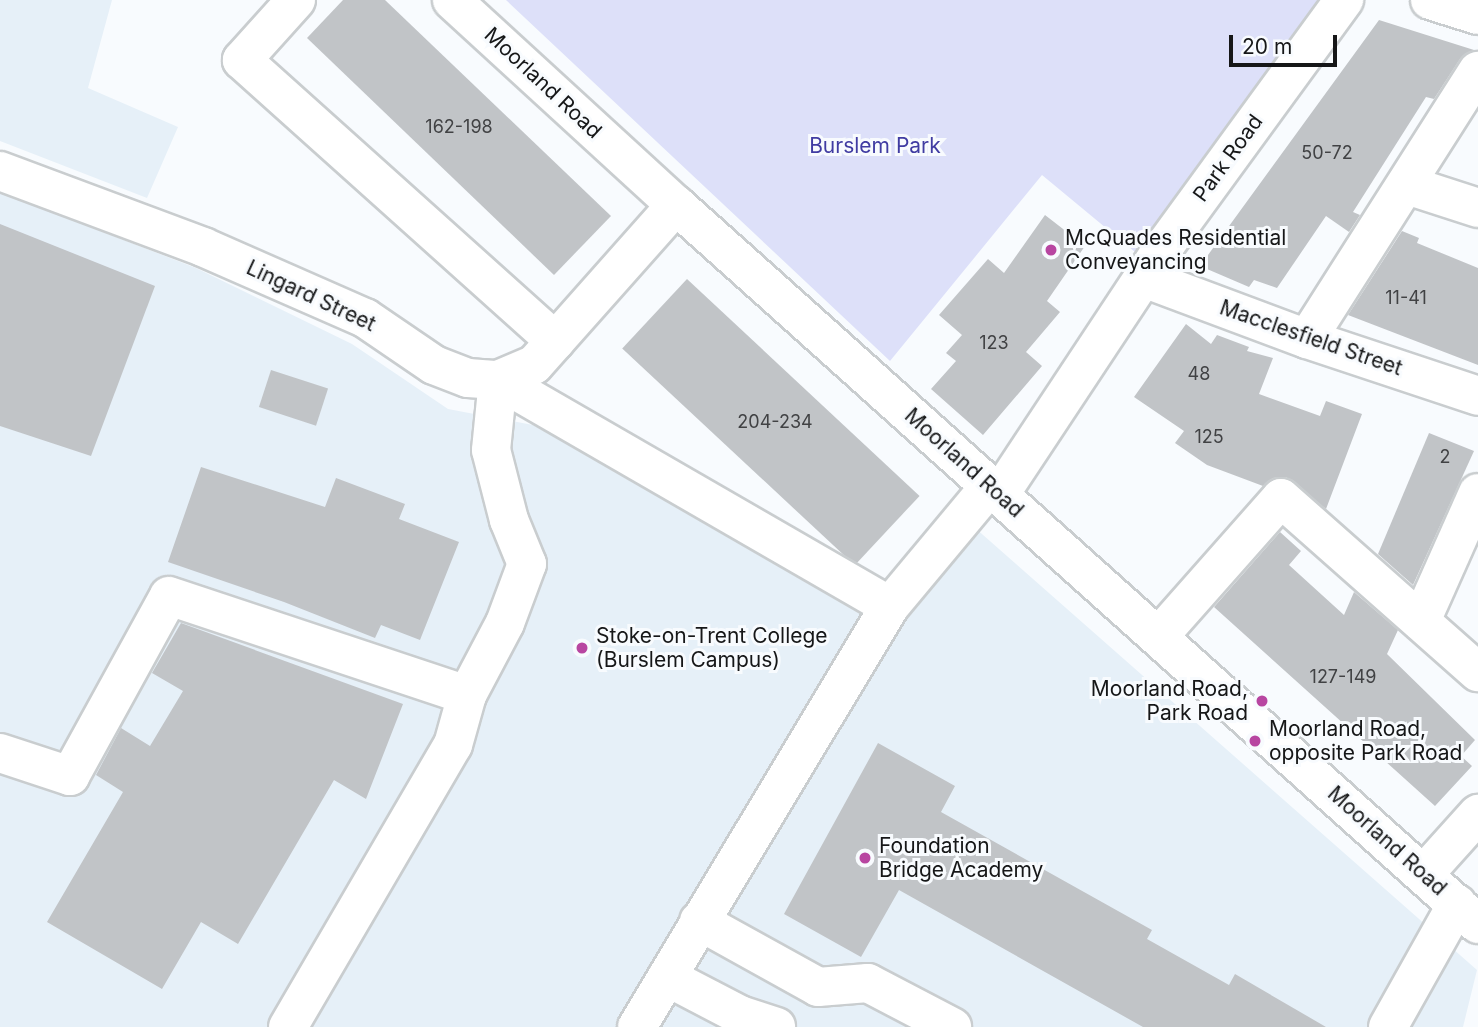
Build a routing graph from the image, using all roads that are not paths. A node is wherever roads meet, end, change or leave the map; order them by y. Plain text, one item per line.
1 (296, 0) edge
2 (452, 0) edge
3 (1344, 0) edge
4 (1430, 0) edge
5 (1478, 15) edge
6 (1478, 71) edge
7 (0, 171) edge
8 (1408, 185) junction
9 (676, 205) junction
10 (1478, 208) edge
11 (1144, 278) junction
12 (1307, 339) junction
13 (555, 341) junction
14 (498, 380) junction
15 (1478, 396) edge
16 (995, 490) junction
17 (1478, 493) edge
18 (890, 606) junction
19 (1421, 621) junction
20 (1159, 636) junction
21 (1478, 672) edge
22 (467, 695) junction
23 (0, 753) edge
24 (1468, 824) edge
25 (1424, 874) junction
26 (1467, 914) edge
27 (699, 921) junction
28 (667, 977) junction
29 (288, 1027) edge
30 (638, 1027) edge
31 (776, 1027) edge
32 (952, 1027) edge
33 (1388, 1027) edge

1 - 13 street
2 - 9 street, Moorland Road
3 - 11 street, Park Road
4 - 5 street
6 - 8 street
7 - 14 street, Lingard Street
8 - 10 street
8 - 12 street
9 - 13 street, Lingard Street
9 - 16 street, Moorland Road
11 - 12 street, Macclesfield Street
11 - 16 street, Park Road
12 - 15 street, Macclesfield Street
13 - 14 street, Lingard Street
14 - 18 street
14 - 22 street
16 - 18 street, Park Road
16 - 20 street, Moorland Road
17 - 19 street
18 - 27 street, Park Road
19 - 20 street
19 - 21 street
20 - 25 street, Moorland Road
22 - 23 street
22 - 29 street
24 - 25 street
25 - 26 street, Moorland Road
26 - 33 street
27 - 28 street, Park Road
27 - 32 street
28 - 30 street, Park Road
28 - 31 street

